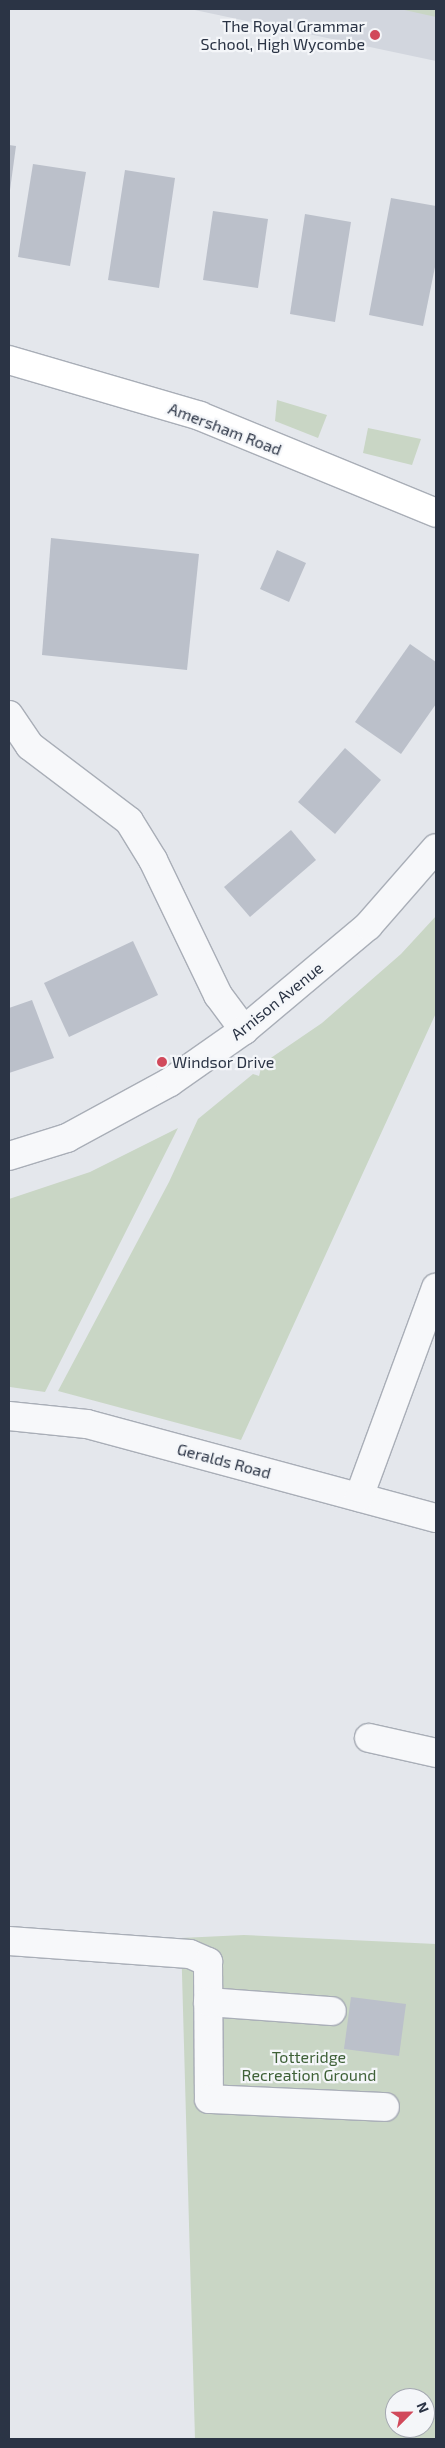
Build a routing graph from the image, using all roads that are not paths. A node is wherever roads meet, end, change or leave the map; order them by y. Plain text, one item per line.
1 (9, 360) edge
2 (436, 513) edge
3 (9, 715) edge
4 (436, 848) edge
5 (244, 1030) junction
6 (9, 1156) edge
7 (436, 1288) edge
8 (9, 1416) edge
9 (359, 1497) junction
10 (436, 1518) edge
11 (370, 1738) dead end
12 (436, 1753) edge
13 (9, 1941) edge
14 (208, 2002) junction
15 (332, 2011) dead end
16 (385, 2107) dead end

1 - 2 main road, Amersham Road
3 - 5 street
4 - 5 street, Arnison Avenue
5 - 6 street, Arnison Avenue
7 - 9 street
8 - 9 street, Geralds Road
9 - 10 street, Geralds Road
11 - 12 street
13 - 14 street
14 - 15 street
14 - 16 street

